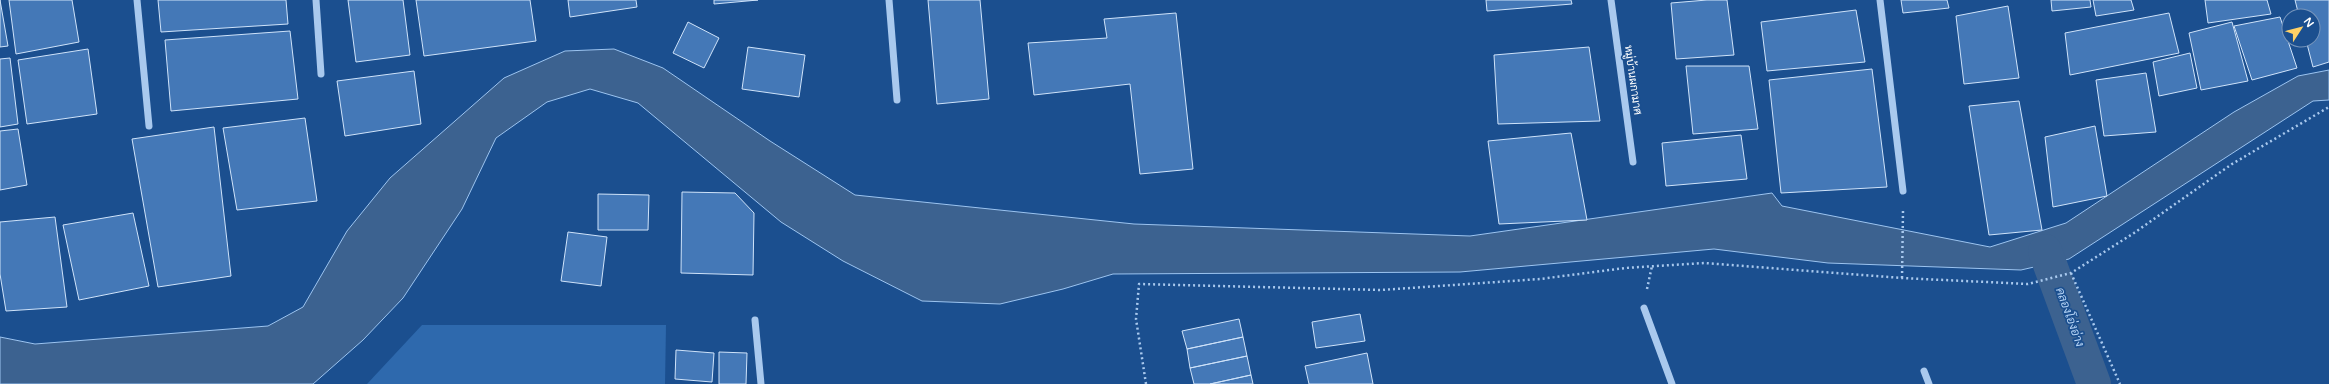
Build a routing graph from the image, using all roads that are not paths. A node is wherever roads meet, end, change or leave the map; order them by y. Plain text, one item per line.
1 (137, 0) edge
2 (316, 0) edge
3 (889, 0) edge
4 (1611, 0) edge
5 (1880, 0) edge
6 (321, 74) dead end
7 (897, 100) dead end
8 (149, 126) dead end
9 (1633, 162) dead end
10 (1903, 190) road end
11 (1644, 308) dead end
12 (755, 320) dead end
13 (1924, 371) dead end
14 (761, 384) edge
15 (1672, 384) edge
16 (1929, 384) edge

1 - 8 street
2 - 6 street
3 - 7 street
4 - 9 street, หมู่บ้านผกามาศ
5 - 10 street
11 - 15 street
12 - 14 street
13 - 16 street

